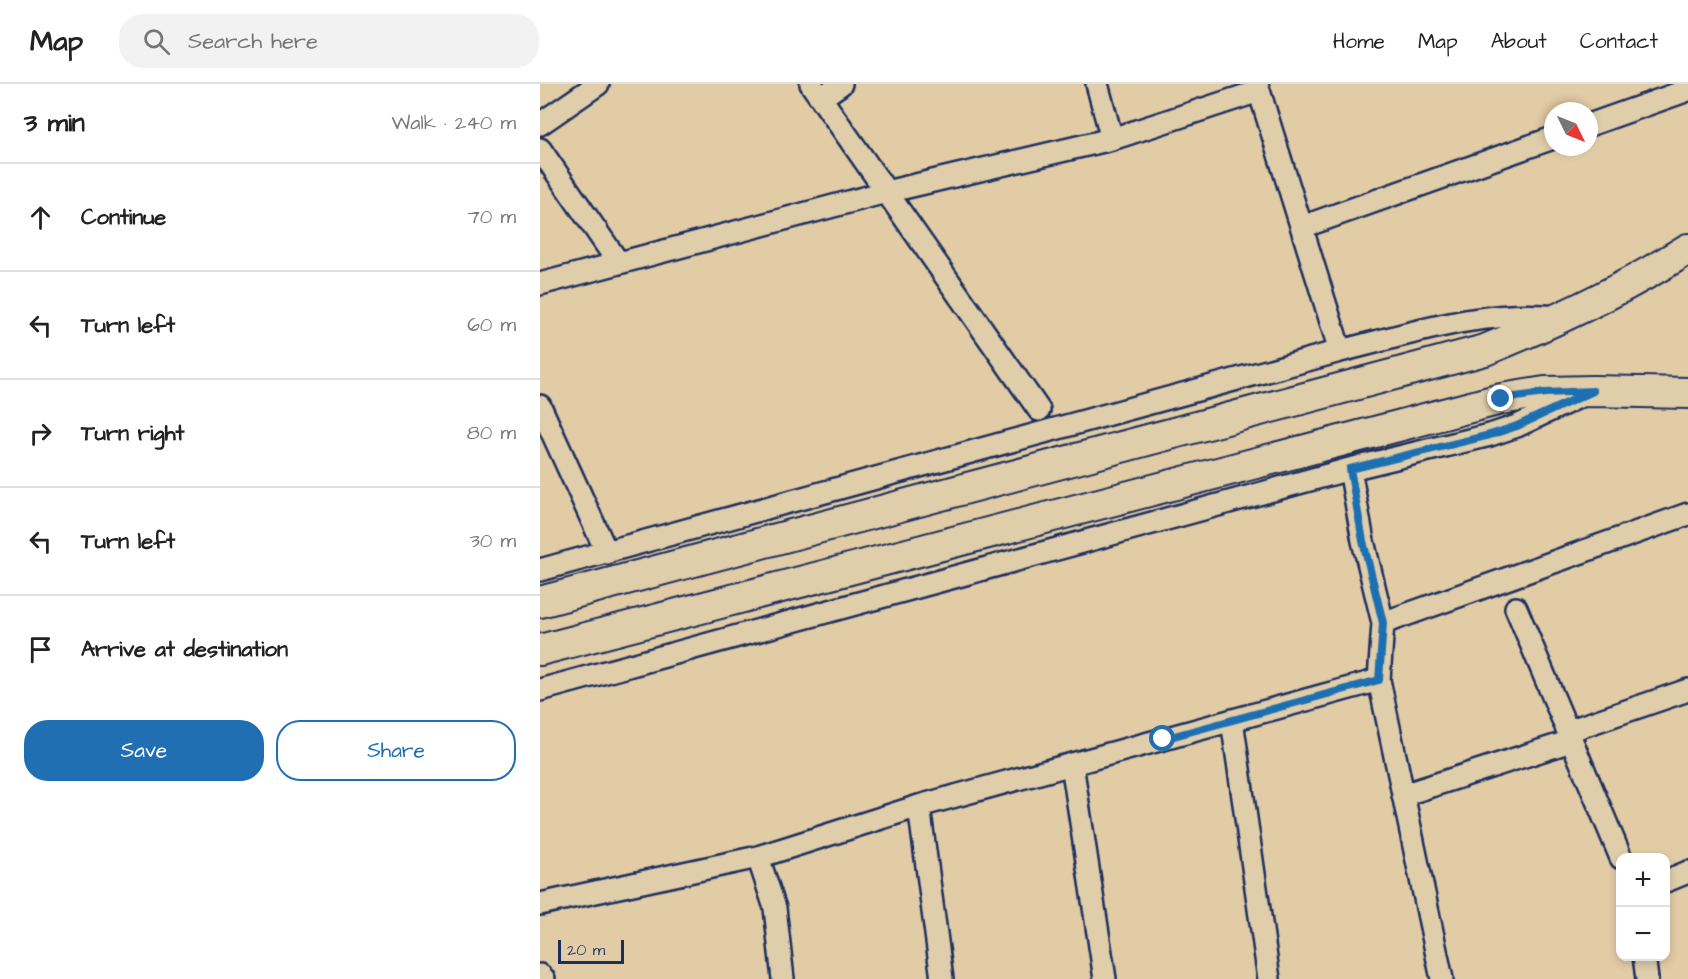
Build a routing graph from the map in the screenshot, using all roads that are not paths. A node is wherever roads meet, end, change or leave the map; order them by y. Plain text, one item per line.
1 (598, 84) edge
2 (841, 84) edge
3 (1097, 84) edge
4 (1258, 87) edge
5 (1688, 90) edge
6 (816, 91) edge
7 (1598, 122) edge
8 (540, 124) edge
9 (1112, 139) junction
10 (1544, 141) edge
11 (540, 149) edge
12 (886, 192) junction
13 (1302, 227) junction
14 (1688, 249) edge
15 (618, 262) junction
16 (540, 284) edge
17 (1562, 317) junction
18 (1340, 351) junction
19 (1593, 391) junction
20 (1688, 393) edge
21 (540, 406) edge
22 (1039, 410) dead end
23 (545, 432) edge
24 (1350, 469) junction
25 (1688, 514) edge
26 (607, 553) junction
27 (540, 570) edge
28 (540, 602) edge
29 (1516, 608) dead end
30 (1383, 623) junction
31 (540, 650) edge
32 (1379, 680) junction
33 (540, 690) edge
34 (1688, 690) edge
35 (1232, 720) junction
36 (1569, 736) junction
37 (1072, 764) junction
38 (1403, 795) junction
39 (919, 806) junction
40 (1619, 853) edge
41 (758, 856) junction
42 (1688, 872) edge
43 (1670, 878) edge
44 (540, 904) edge
45 (1645, 961) edge
46 (540, 975) edge
47 (543, 979) edge
48 (783, 979) edge
49 (942, 979) edge
50 (1105, 979) edge
51 (1269, 979) edge
52 (1442, 979) edge
53 (1647, 979) edge

1 - 8 street
2 - 6 street
3 - 9 street
4 - 9 street
4 - 13 street
5 - 7 street
6 - 12 street
9 - 12 street
10 - 13 street
11 - 15 street
12 - 15 street
12 - 22 street
13 - 18 street
14 - 17 main road
15 - 16 street
17 - 18 street
17 - 28 main road
18 - 26 street
19 - 20 main road
19 - 24 street
19 - 31 main road
21 - 23 street
23 - 26 street
24 - 30 street
24 - 33 street
25 - 30 street
26 - 27 street
29 - 36 street
30 - 32 street
32 - 35 street
32 - 38 street
34 - 36 street
35 - 37 street
35 - 51 street
36 - 38 street
36 - 40 street
37 - 39 street
37 - 50 street
38 - 52 street
39 - 41 street
39 - 49 street
41 - 44 street
41 - 48 street
42 - 43 street
45 - 53 street
46 - 47 street

